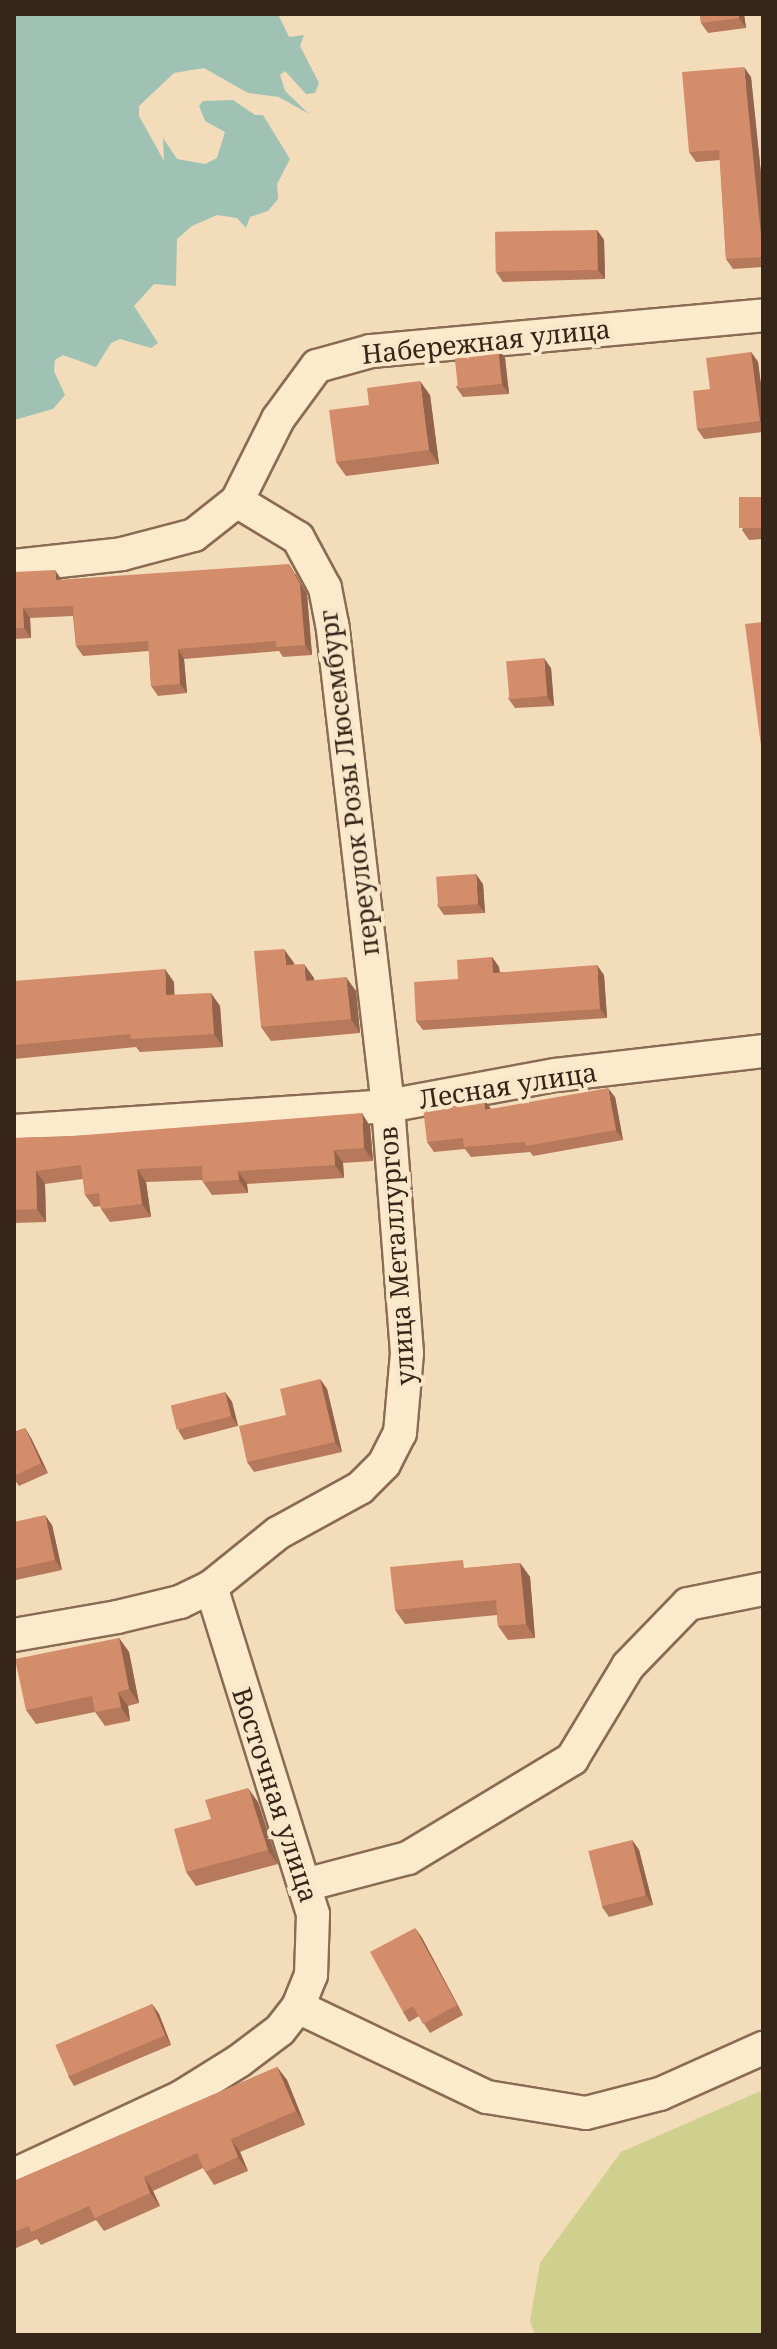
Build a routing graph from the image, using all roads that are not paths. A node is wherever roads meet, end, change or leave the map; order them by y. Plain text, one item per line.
1 (763, 315) edge
2 (237, 501) junction
3 (14, 566) edge
4 (763, 1051) edge
5 (388, 1106) junction
6 (14, 1131) edge
7 (211, 1587) junction
8 (763, 1589) edge
9 (14, 1635) edge
10 (305, 1885) junction
11 (298, 2007) junction
12 (763, 2048) edge
13 (14, 2175) edge

1 - 2 street, Набережная улица
2 - 3 street, Набережная улица
2 - 5 street, переулок Розы Люсембург
4 - 5 street, Лесная улица
5 - 6 street, Лесная улица
5 - 7 street, улица Металлургов
7 - 9 street, улица Металлургов
7 - 10 street, Восточная улица
8 - 10 street
10 - 11 street, Восточная улица
11 - 12 street
11 - 13 street, Восточная улица

